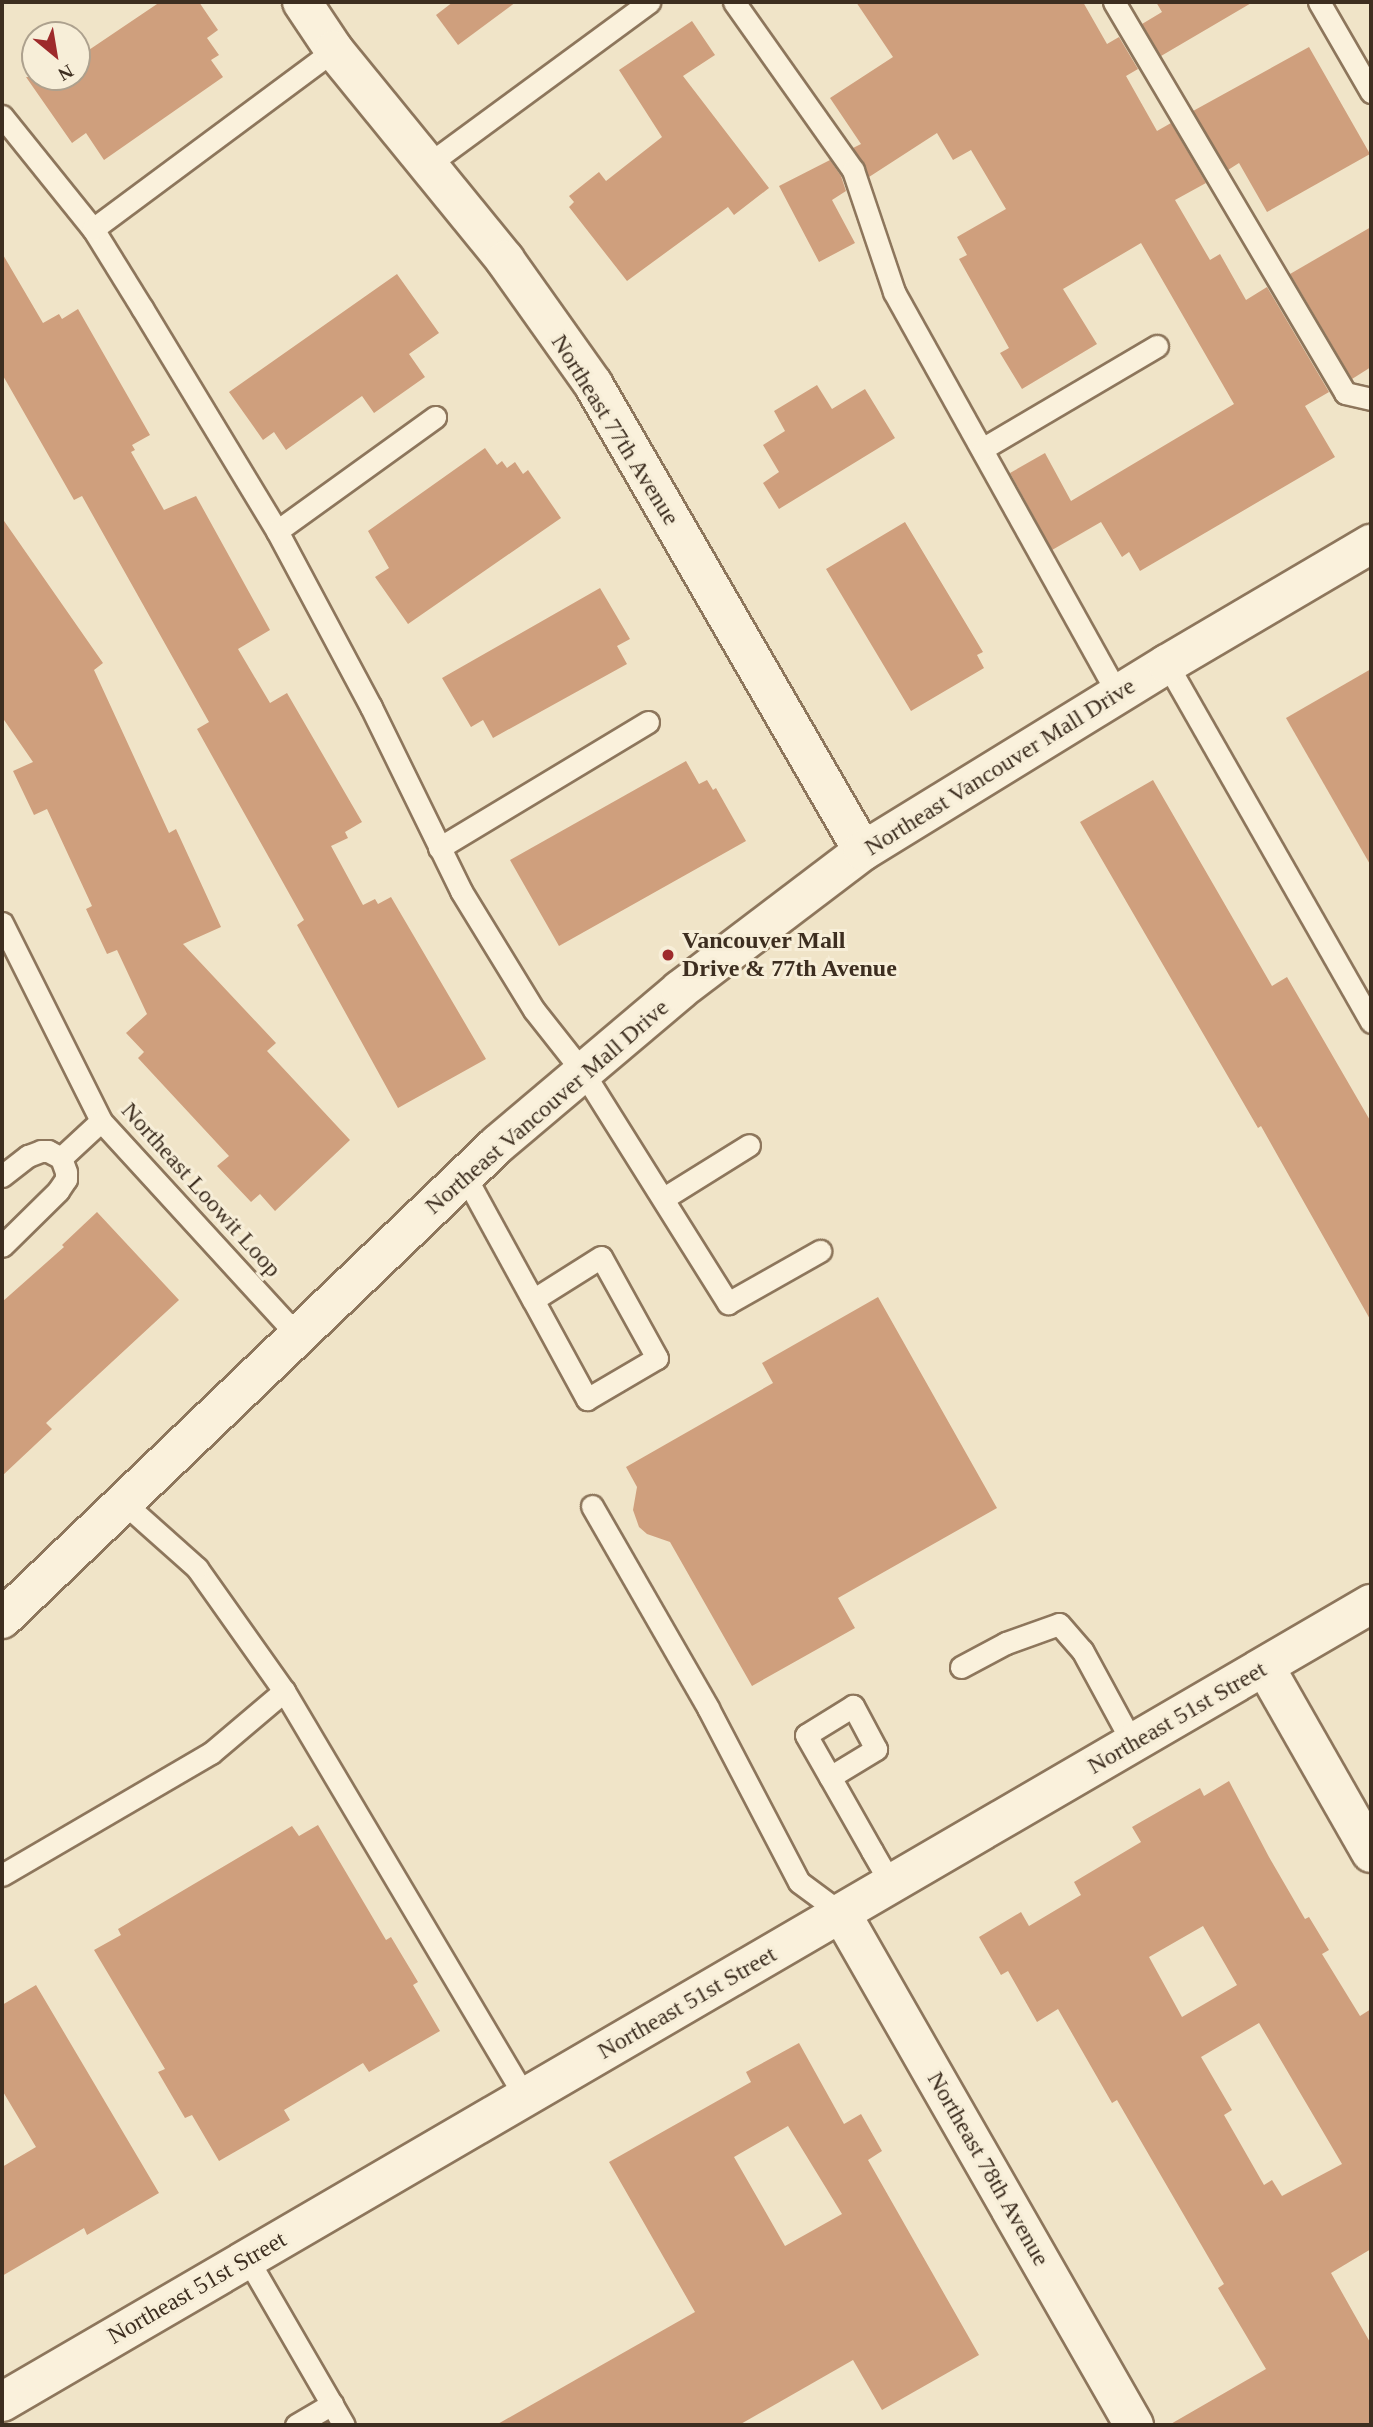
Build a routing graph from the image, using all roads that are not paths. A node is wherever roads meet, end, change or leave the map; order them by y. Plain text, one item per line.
1 (302, 2) edge
2 (649, 2) edge
3 (734, 2) edge
4 (1114, 2) edge
5 (1319, 2) edge
6 (334, 50) junction
7 (1371, 92) edge
8 (2, 116) edge
9 (426, 166) junction
10 (93, 229) junction
11 (1157, 346) dead end
12 (1371, 398) edge
13 (435, 417) dead end
14 (982, 449) junction
15 (277, 531) junction
16 (1371, 544) edge
17 (1167, 664) junction
18 (1118, 695) junction
19 (648, 722) dead end
20 (439, 848) junction
21 (863, 851) junction
22 (2, 923) edge
23 (1371, 1022) edge
24 (583, 1072) junction
25 (101, 1121) junction
26 (749, 1145) dead end
27 (61, 1158) junction
28 (2, 1176) edge
29 (465, 1176) junction
30 (664, 1198) junction
31 (5, 1236) edge
32 (820, 1251) dead end
33 (533, 1300) junction
34 (297, 1335) junction
35 (123, 1502) junction
36 (592, 1506) dead end
37 (1371, 1604) edge
38 (2, 1619) edge
39 (961, 1667) dead end
40 (1265, 1667) junction
41 (284, 1691) junction
42 (1133, 1744) junction
43 (830, 1777) dead end
44 (1371, 1853) edge
45 (2, 1875) edge
46 (891, 1884) junction
47 (841, 1913) junction
48 (525, 2097) junction
49 (247, 2259) junction
50 (2, 2402) edge
51 (332, 2404) junction
52 (296, 2425) edge
53 (344, 2425) edge
54 (1134, 2425) edge

1 - 6 street, Northeast 77th Avenue
2 - 9 lane
3 - 14 lane
4 - 12 lane
5 - 7 lane
6 - 9 street, Northeast 77th Avenue
6 - 10 lane
8 - 10 lane
9 - 21 street, Northeast 77th Avenue
10 - 15 lane
11 - 14 lane
13 - 15 lane
14 - 18 lane
15 - 20 lane
16 - 17 street, Northeast Vancouver Mall Drive
17 - 18 street, Northeast Vancouver Mall Drive
17 - 23 lane
18 - 21 street, Northeast Vancouver Mall Drive
19 - 20 lane
20 - 24 lane
21 - 24 street, Northeast Vancouver Mall Drive
22 - 25 lane, Northeast Loowit Loop
24 - 29 street, Northeast Vancouver Mall Drive
24 - 30 lane
25 - 27 lane
25 - 34 lane, Northeast Loowit Loop
26 - 30 lane
27 - 28 lane
27 - 31 lane
29 - 33 lane
29 - 34 street, Northeast Vancouver Mall Drive
30 - 32 lane
33 - 33 lane
34 - 35 street, Northeast Vancouver Mall Drive
35 - 38 street, Northeast Vancouver Mall Drive
35 - 41 lane
36 - 47 lane
37 - 40 street, Northeast 51st Street
39 - 42 lane
40 - 42 street, Northeast 51st Street
40 - 44 street
41 - 45 lane
41 - 48 lane
42 - 46 street, Northeast 51st Street
43 - 46 lane
46 - 47 street, Northeast 51st Street
47 - 48 street, Northeast 51st Street
47 - 54 street, Northeast 78th Avenue
48 - 49 street, Northeast 51st Street
49 - 50 street, Northeast 51st Street
49 - 51 lane
51 - 52 lane
51 - 53 lane

